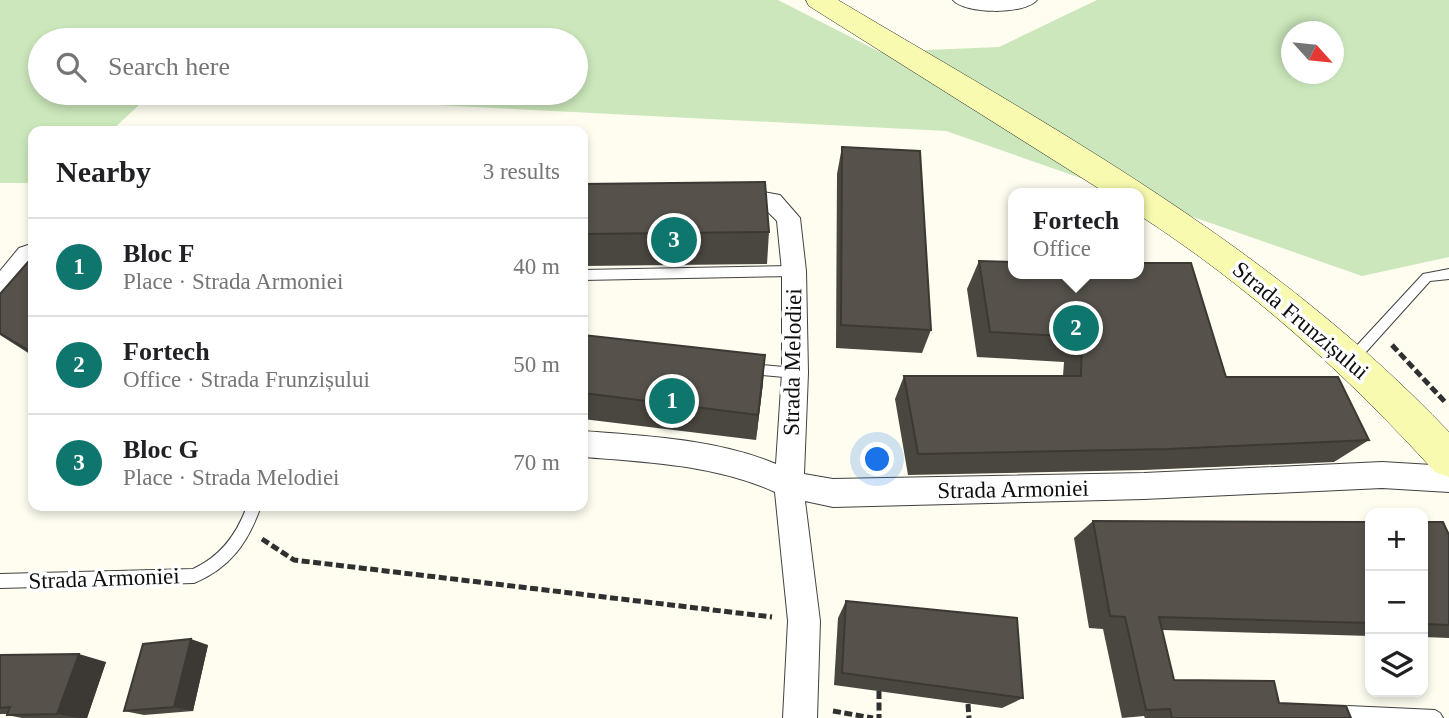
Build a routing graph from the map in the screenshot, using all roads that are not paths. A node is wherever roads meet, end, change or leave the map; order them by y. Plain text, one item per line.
1 (819, 0) edge
2 (963, 0) edge
3 (1027, 0) edge
4 (1122, 188) edge
5 (703, 195) edge
6 (1144, 202) edge
7 (28, 255) dead end
8 (794, 271) junction
9 (1449, 274) edge
10 (588, 275) edge
11 (0, 289) edge
12 (1353, 358) junction
13 (738, 368) edge
14 (794, 373) junction
15 (588, 444) edge
16 (1449, 459) edge
17 (1449, 480) edge
18 (789, 484) junction
19 (253, 511) edge
20 (0, 582) edge
21 (801, 711) edge
22 (1348, 714) edge
23 (1435, 718) edge

1 - 4 main road
2 - 3 street
5 - 8 street, Strada Melodiei
6 - 12 main road, Strada Frunzișului
7 - 11 street
8 - 10 lane
8 - 14 street, Strada Melodiei
9 - 12 lane
12 - 16 main road, Strada Frunzișului
13 - 14 lane
14 - 18 street, Strada Melodiei
15 - 18 street, Strada Armoniei
17 - 18 street, Strada Armoniei
18 - 21 street, Strada Melodiei
19 - 20 lane, Strada Armoniei
22 - 23 lane

